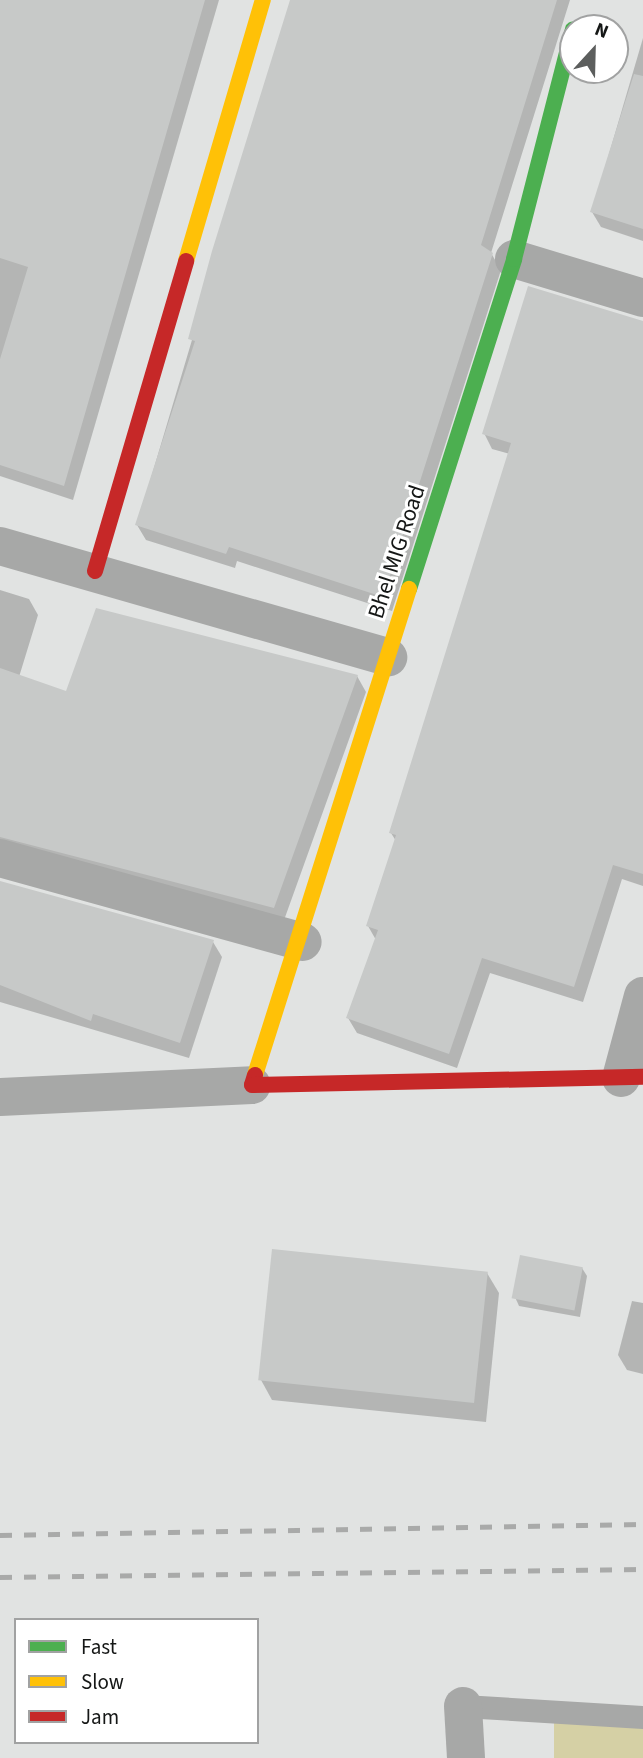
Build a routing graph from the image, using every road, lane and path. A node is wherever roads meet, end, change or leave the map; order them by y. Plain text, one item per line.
1 (262, 0) edge
2 (578, 9) dead end
3 (577, 14) edge
4 (559, 83) edge
5 (514, 259) junction
6 (643, 298) edge
7 (0, 546) edge
8 (95, 571) junction
9 (388, 657) junction
10 (0, 858) edge
11 (303, 942) junction
12 (643, 996) edge
13 (632, 1077) edge
14 (252, 1085) junction
15 (0, 1097) edge
16 (463, 1706) joint
17 (643, 1717) edge
18 (466, 1758) edge

1 - 8 street
2 - 3 street, Bhel MIG Road
4 - 5 street, Bhel MIG Road
5 - 6 street
5 - 9 street, Bhel MIG Road
7 - 8 street
8 - 9 street
9 - 11 street, Bhel MIG Road
10 - 11 street
11 - 14 street, Bhel MIG Road
12 - 13 street
13 - 14 street
14 - 15 street
16 - 17 lane
16 - 18 street

